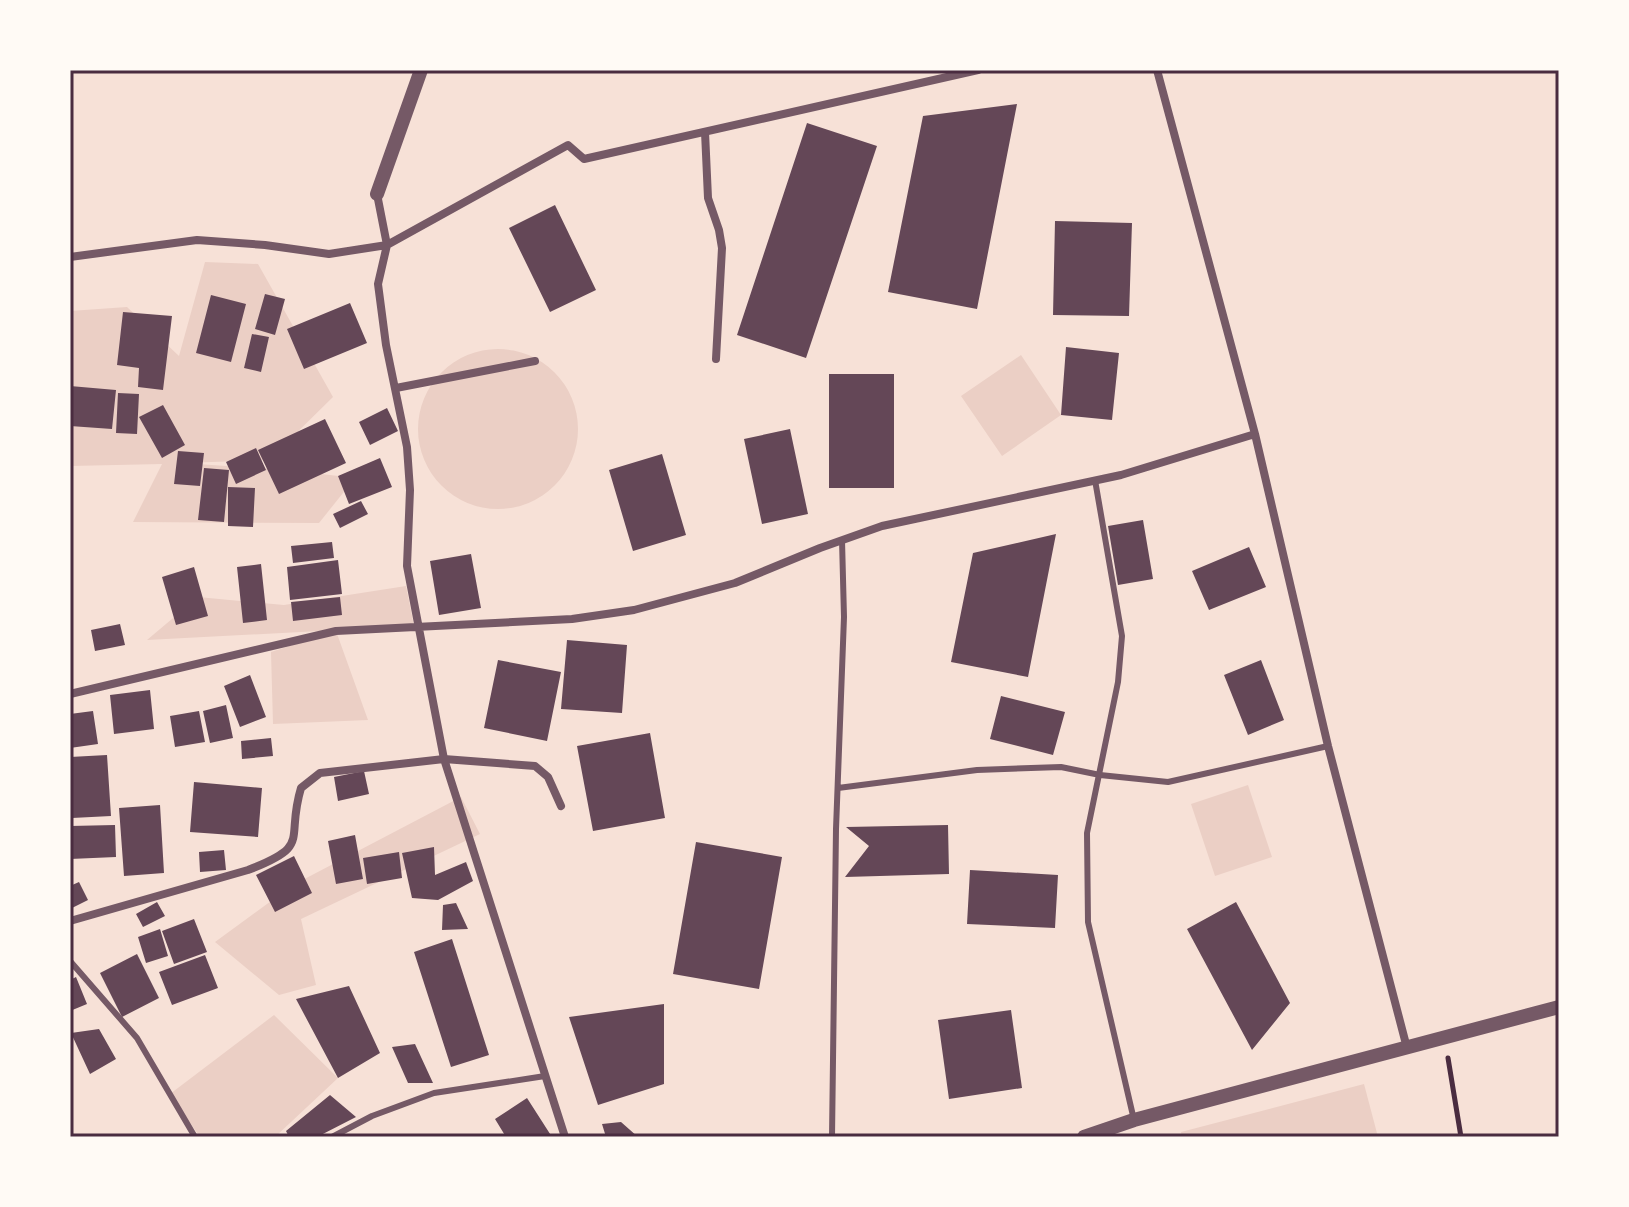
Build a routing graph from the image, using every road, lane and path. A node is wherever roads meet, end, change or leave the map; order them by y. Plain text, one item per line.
1 (421, 70) edge
2 (978, 70) edge
3 (1157, 70) edge
4 (705, 132) junction
5 (377, 194) joint
6 (387, 245) junction
7 (70, 257) edge
8 (716, 359) dead end
9 (535, 361) dead end
10 (396, 388) junction
11 (1255, 434) junction
12 (1095, 480) junction
13 (842, 540) junction
14 (418, 627) junction
15 (70, 694) edge
16 (1328, 746) junction
17 (444, 759) junction
18 (1100, 775) junction
19 (838, 788) junction
20 (561, 806) dead end
21 (70, 921) edge
22 (70, 961) edge
23 (1559, 1007) edge
24 (1445, 1038) junction
25 (1407, 1048) junction
26 (545, 1076) junction
27 (1134, 1120) junction
28 (195, 1137) edge
29 (332, 1137) edge
30 (565, 1137) edge
31 (832, 1137) edge
32 (1084, 1137) edge
33 (1461, 1137) edge

1 - 5 street
2 - 4 street
3 - 11 street
4 - 6 street
4 - 8 street
5 - 6 street
6 - 7 street
6 - 10 street
9 - 10 street
10 - 14 street
11 - 12 street
11 - 16 street
12 - 13 street
12 - 18 lane
13 - 14 street
13 - 19 lane
14 - 15 street
14 - 17 street
16 - 18 lane
16 - 25 street
17 - 20 street
17 - 21 street
17 - 26 street
18 - 19 lane
18 - 27 lane
19 - 31 lane
22 - 28 lane
23 - 24 street
24 - 25 street
24 - 33 path
25 - 27 street
26 - 29 lane
26 - 30 street
27 - 32 street

